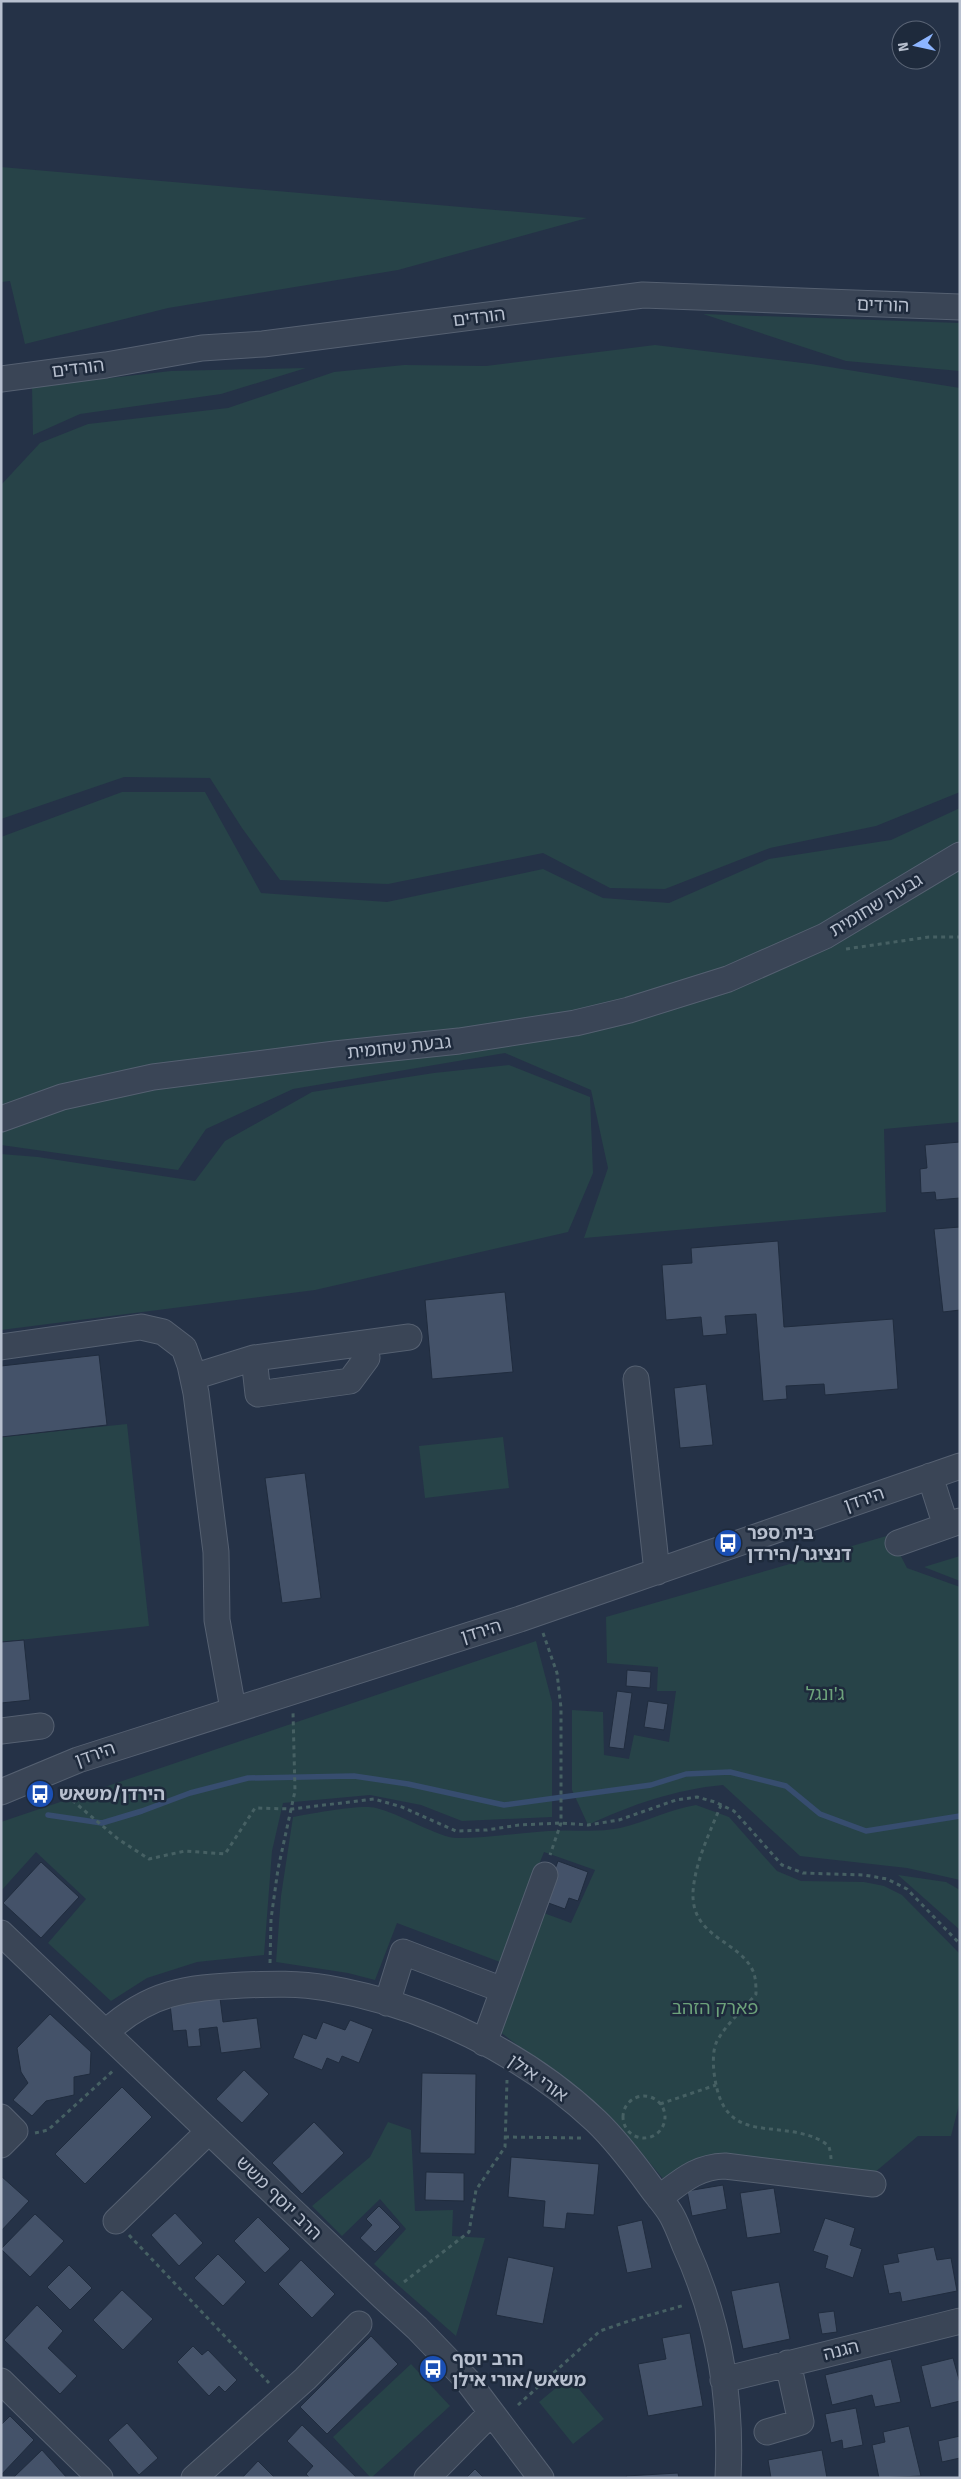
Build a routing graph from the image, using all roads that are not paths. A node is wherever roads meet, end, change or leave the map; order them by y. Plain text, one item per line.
1 (960, 308) edge
2 (1, 379) edge
3 (960, 855) edge
4 (1, 1120) edge
5 (409, 1337) dead end
6 (365, 1343) junction
7 (1, 1347) edge
8 (254, 1358) junction
9 (193, 1377) junction
10 (636, 1379) dead end
11 (960, 1466) edge
12 (930, 1476) junction
13 (953, 1524) edge
14 (898, 1543) dead end
15 (657, 1572) junction
16 (233, 1709) junction
17 (41, 1726) dead end
18 (1, 1731) edge
19 (1, 1792) edge
20 (545, 1875) road end
21 (1, 1933) edge
22 (503, 1990) junction
23 (387, 2003) junction
24 (106, 2032) junction
25 (484, 2043) junction
26 (1, 2117) edge
27 (209, 2131) junction
28 (1, 2145) edge
29 (873, 2184) dead end
30 (659, 2198) junction
31 (116, 2221) road end
32 (960, 2321) edge
33 (359, 2324) dead end
34 (788, 2364) junction
35 (723, 2380) junction
36 (1, 2381) edge
37 (491, 2413) junction
38 (767, 2432) dead end
39 (100, 2478) edge
40 (194, 2478) edge
41 (427, 2478) edge
42 (541, 2478) edge
43 (728, 2478) edge

1 - 2 street, הורדים
3 - 4 street, גבעת שחומית
5 - 6 street
6 - 8 street
6 - 8 street
7 - 9 street
8 - 9 street
9 - 16 street
10 - 15 street
11 - 12 street, הירדן
12 - 13 street
12 - 15 street, הירדן
13 - 14 street
15 - 16 street, הירדן
16 - 19 street, הירדן
17 - 18 street
20 - 22 street
21 - 24 street, הרב יוסף משש
22 - 23 street
22 - 25 street
23 - 24 street, אורי אילן
23 - 25 street, אורי אילן
24 - 27 street, הרב יוסף משש
25 - 30 street, אורי אילן
26 - 28 street
27 - 31 street
27 - 37 street, הרב יוסף משש
29 - 30 street
30 - 35 street, אורי אילן
32 - 34 street, הגנה
33 - 40 street
34 - 35 street, הגנה
34 - 38 street
35 - 43 street, אורי אילן
36 - 39 street
37 - 41 street
37 - 42 street, הרב יוסף משש

